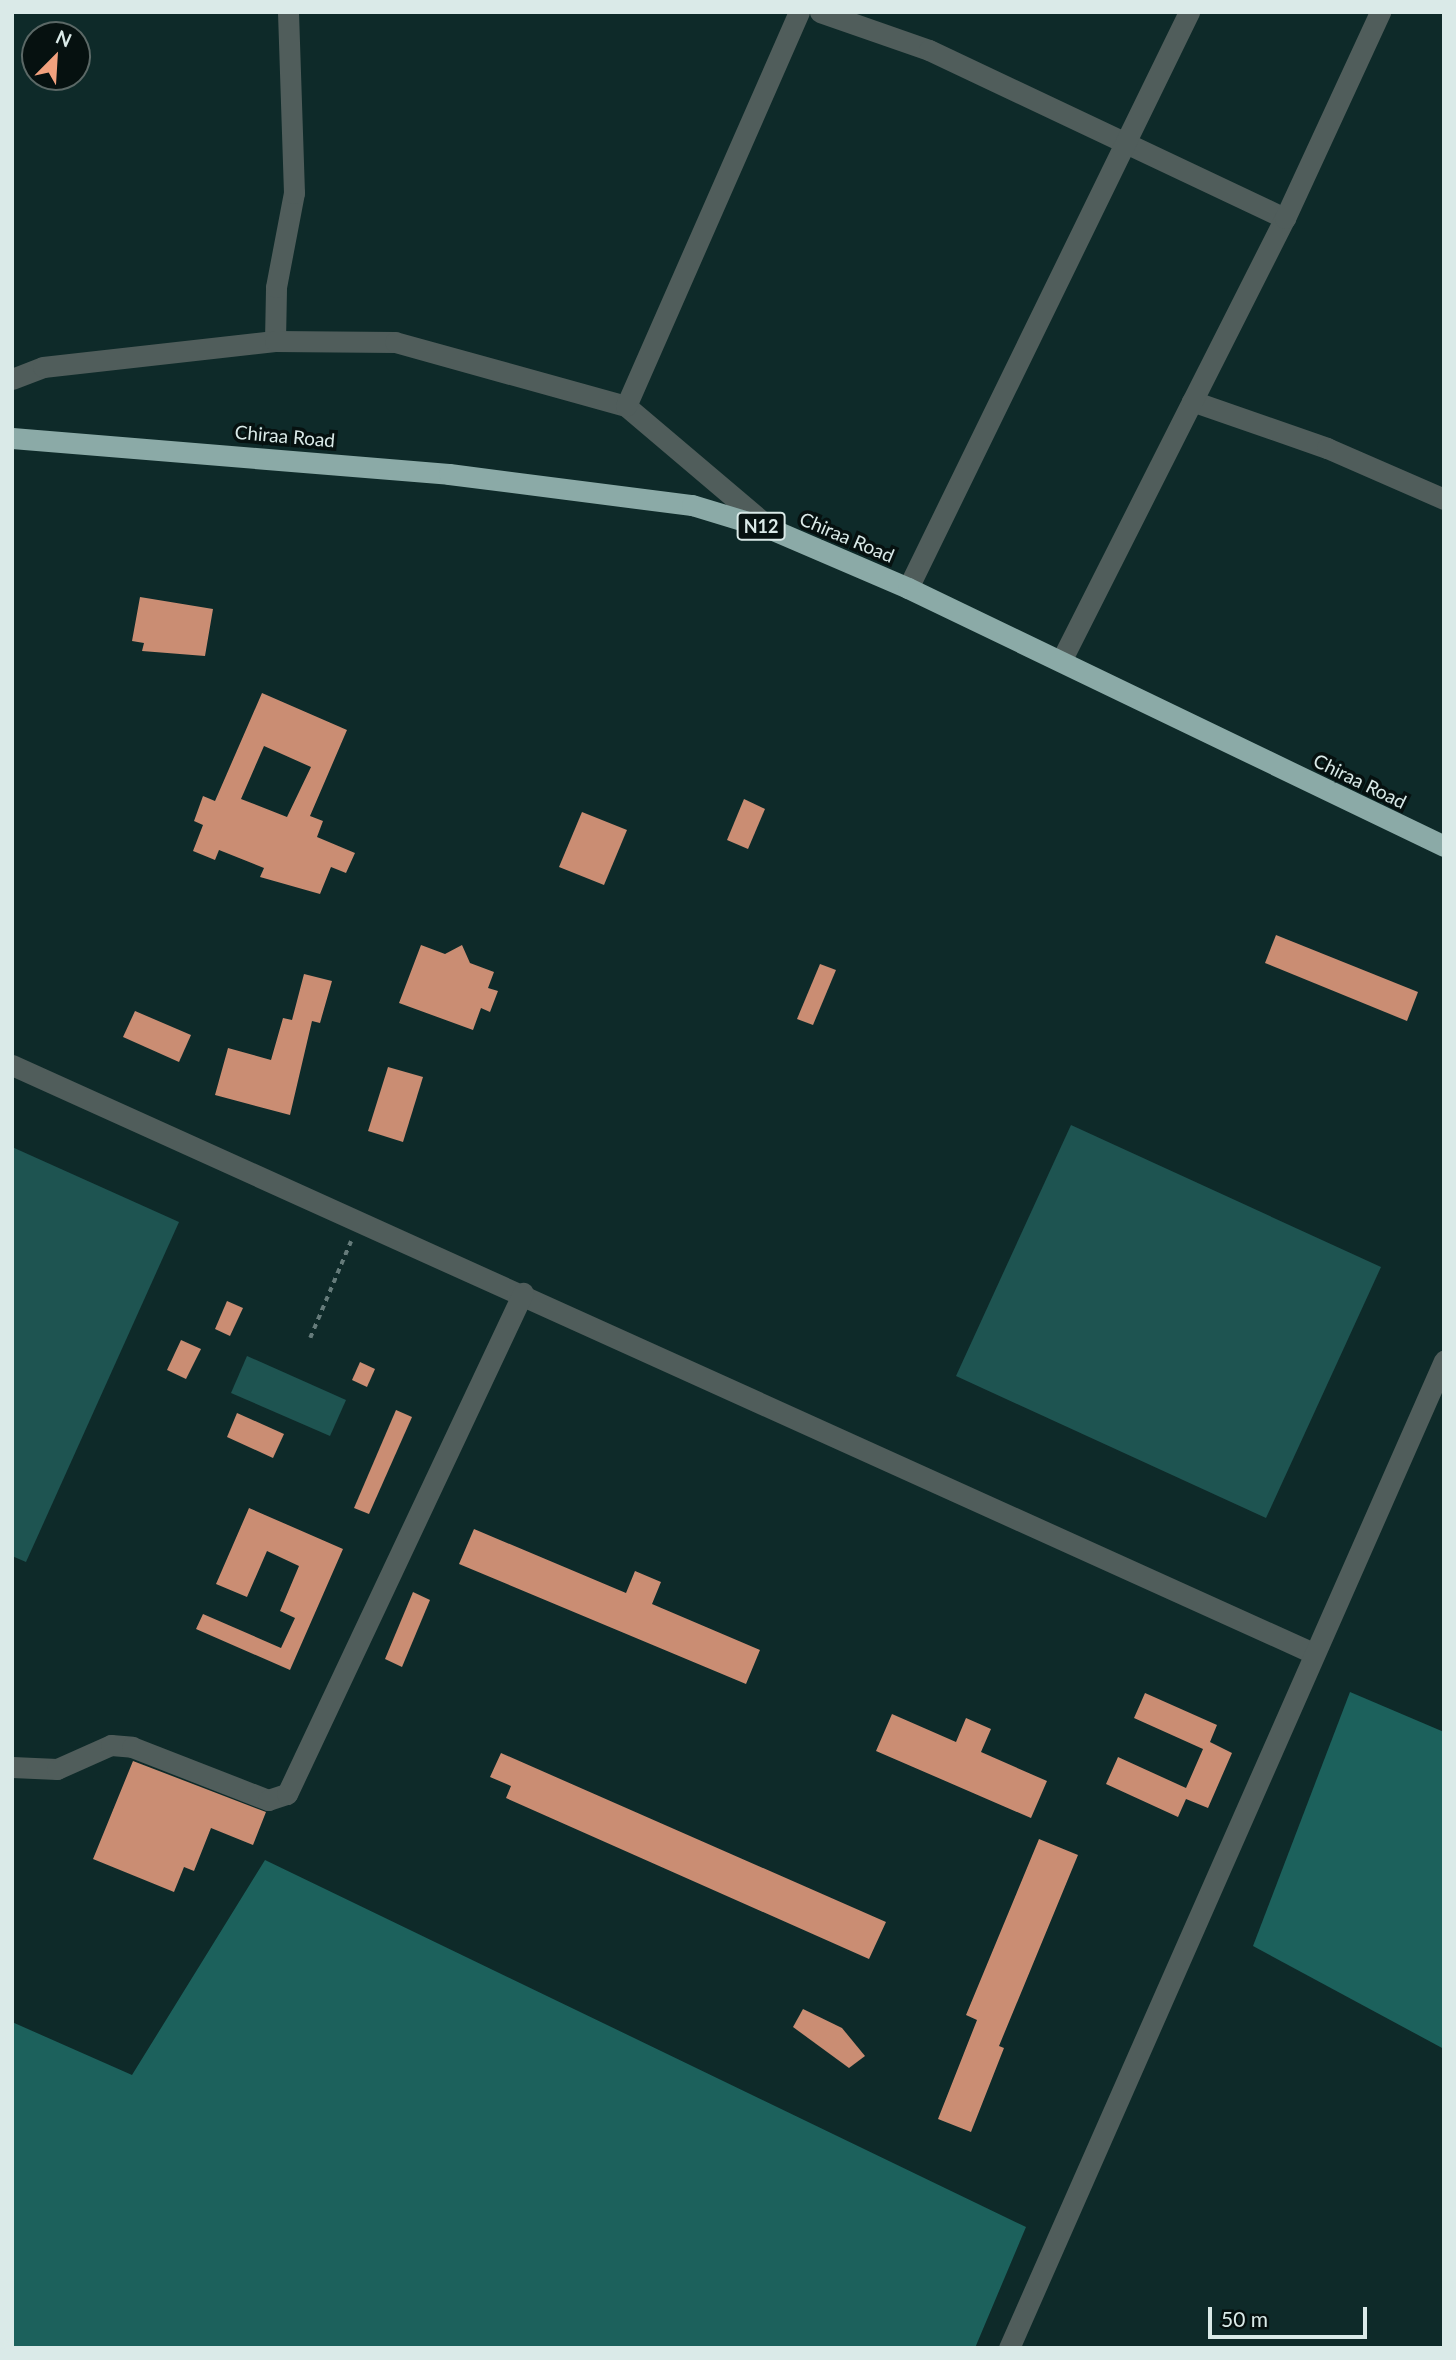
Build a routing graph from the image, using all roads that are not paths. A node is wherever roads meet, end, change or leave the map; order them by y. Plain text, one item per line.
1 (288, 12) edge
2 (799, 12) edge
3 (820, 12) edge
4 (1189, 12) edge
5 (1380, 12) edge
6 (1127, 141) junction
7 (1284, 218) junction
8 (275, 341) junction
9 (12, 379) edge
10 (1192, 401) junction
11 (626, 406) junction
12 (12, 438) edge
13 (1444, 499) edge
14 (771, 529) junction
15 (908, 588) junction
16 (1061, 661) junction
17 (1444, 846) edge
18 (12, 1065) edge
19 (523, 1293) junction
20 (1444, 1361) edge
21 (1313, 1653) junction
22 (12, 1767) edge
23 (1011, 2347) edge

1 - 8 street
2 - 11 street
3 - 6 street
4 - 6 street
5 - 7 street
6 - 7 street
6 - 15 street
7 - 10 street
8 - 9 street
8 - 11 street
10 - 13 street
10 - 16 street
11 - 14 street
12 - 14 highway, Chiraa Road / N12
14 - 15 highway, Chiraa Road / N12
15 - 16 highway, Chiraa Road / N12
16 - 17 highway, Chiraa Road / N12
18 - 19 street
19 - 21 street
19 - 22 street
20 - 21 street
21 - 23 street

